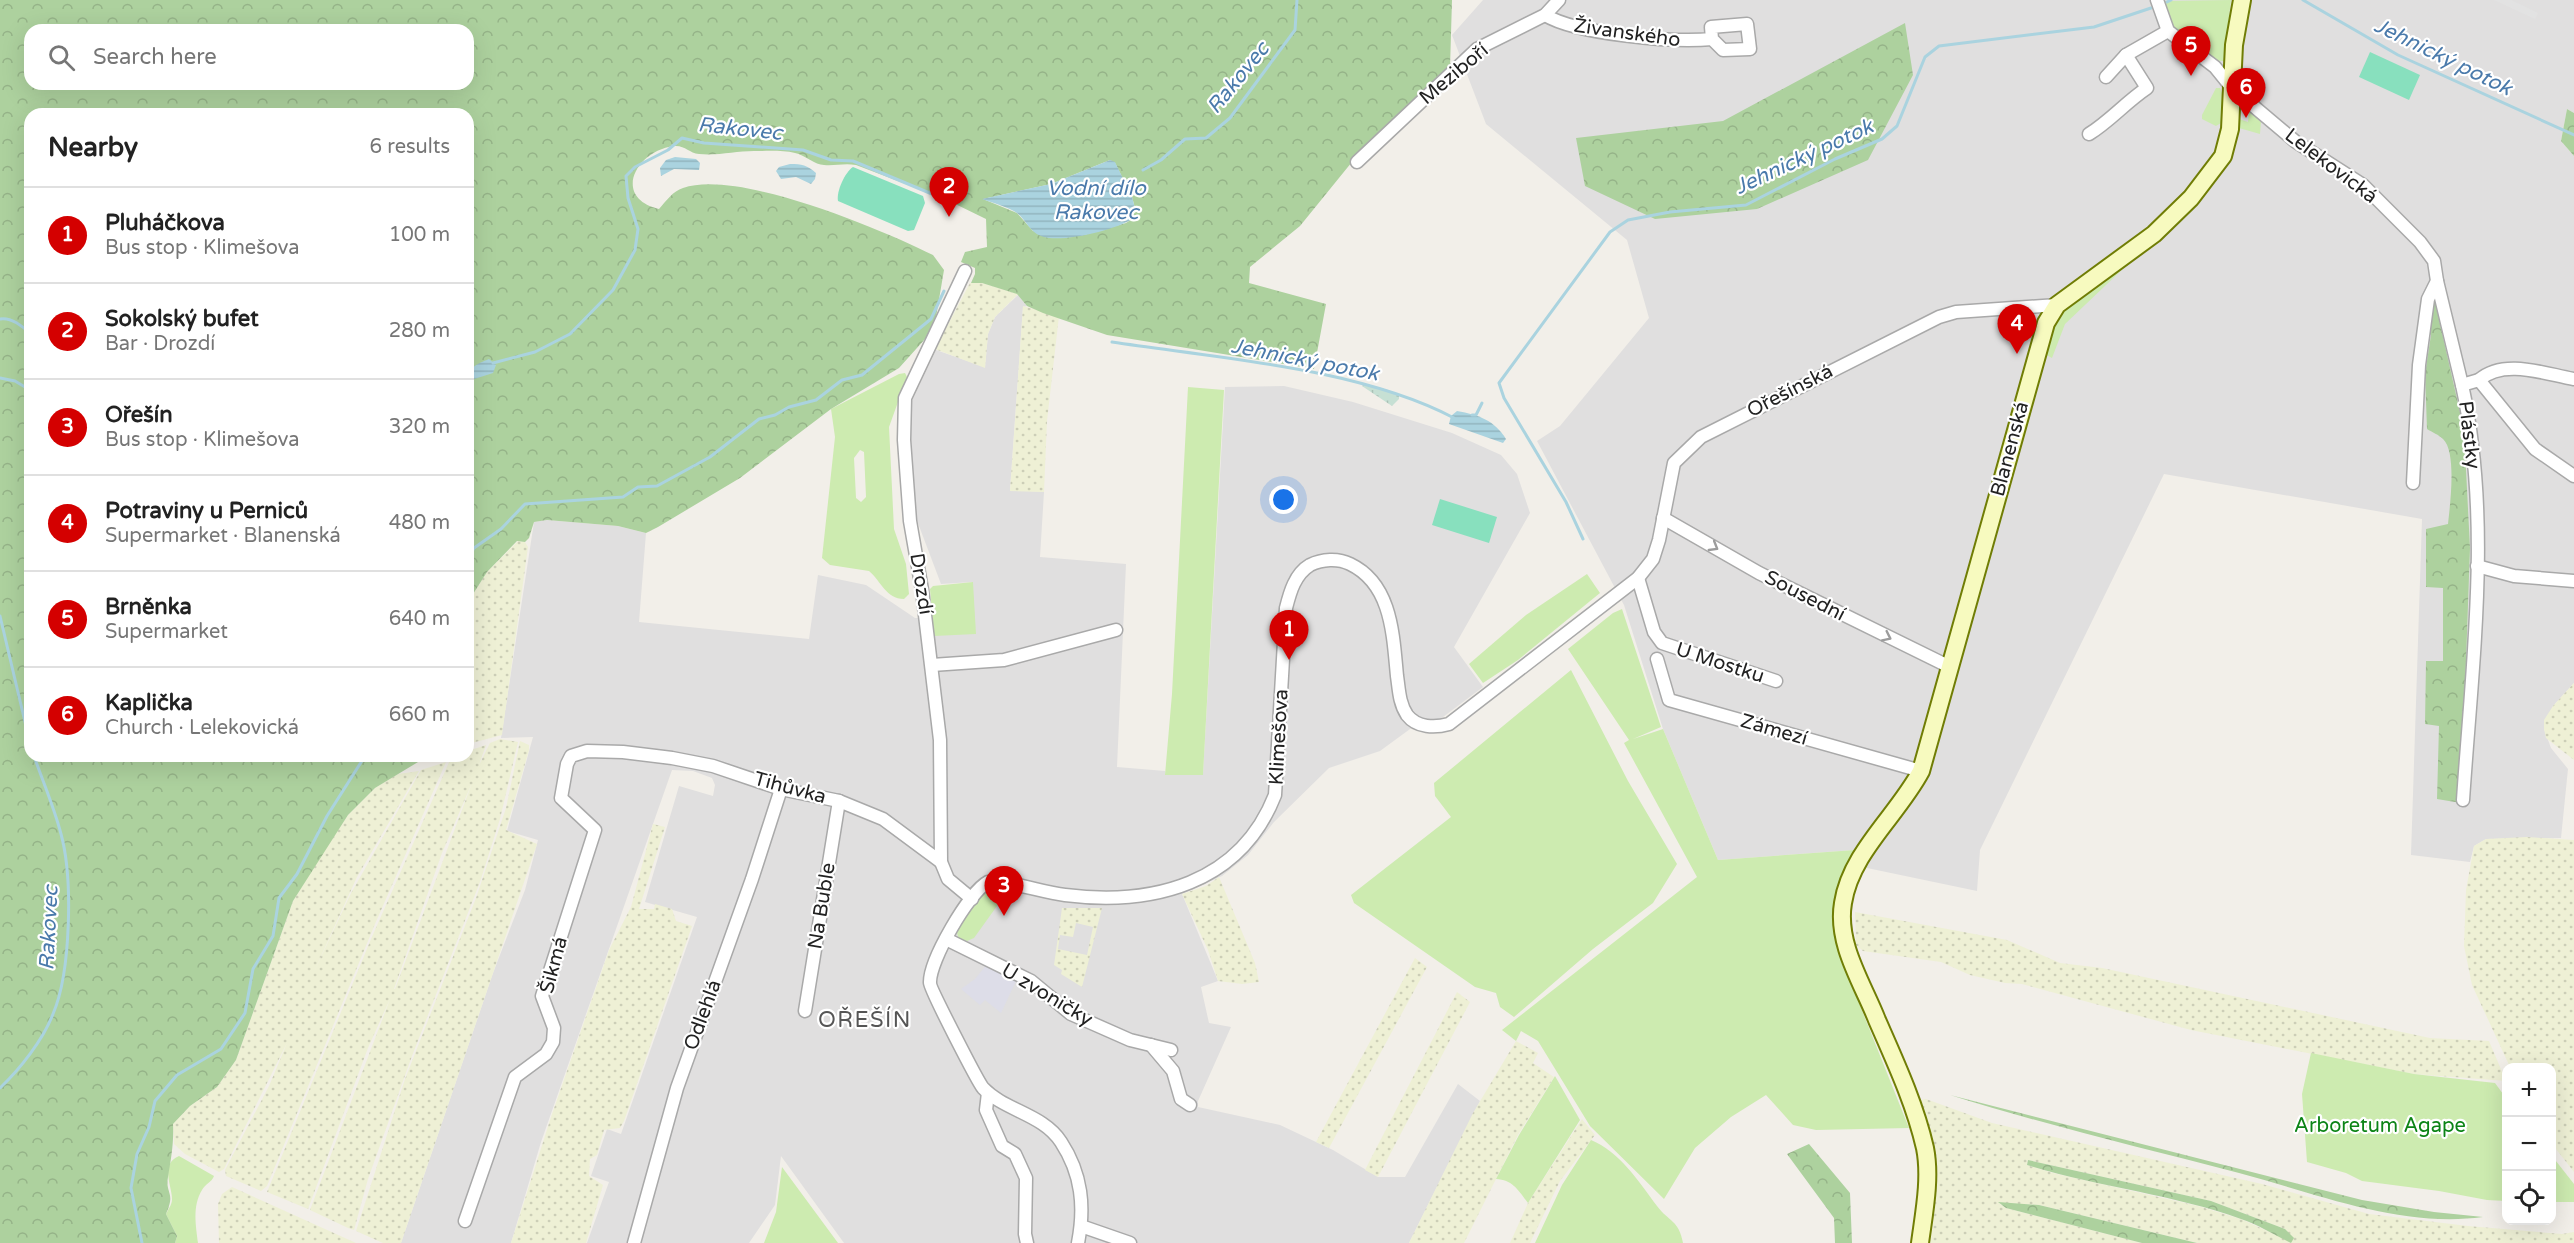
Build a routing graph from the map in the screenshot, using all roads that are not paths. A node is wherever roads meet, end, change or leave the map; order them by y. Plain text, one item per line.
1 (1559, 0) edge
2 (2157, 0) edge
3 (2242, 0) edge
4 (1545, 15) junction
5 (2168, 31) junction
6 (1712, 39) dead end
7 (2126, 55) junction
8 (2106, 77) dead end
9 (2232, 88) junction
10 (2089, 134) dead end
11 (1357, 162) dead end
12 (965, 271) dead end
13 (2437, 281) junction
14 (2057, 305) junction
15 (2479, 380) junction
16 (2574, 380) edge
17 (2462, 385) junction
18 (2574, 476) edge
19 (2413, 483) dead end
20 (1664, 518) junction
21 (2477, 566) junction
22 (1638, 578) junction
23 (2574, 581) edge
24 (1618, 595) joint
25 (1116, 630) dead end
26 (1657, 659) dead end
27 (932, 664) junction
28 (1950, 667) junction
29 (1776, 681) dead end
30 (623, 752) joint
31 (1921, 771) junction
32 (781, 789) junction
33 (839, 801) junction
34 (2463, 801) dead end
35 (941, 862) junction
36 (972, 899) junction
37 (946, 939) junction
38 (805, 1011) dead end
39 (1151, 1045) junction
40 (1171, 1050) dead end
41 (988, 1093) junction
42 (1190, 1105) dead end
43 (465, 1221) dead end
44 (1081, 1226) junction
45 (634, 1243) edge
46 (1027, 1243) edge
47 (1078, 1243) edge
48 (1130, 1243) edge
49 (1920, 1243) edge

1 - 4 street, Meziboří
2 - 5 street
3 - 9 street, Blanenská
4 - 6 street, Živanského
4 - 11 street, Meziboří
5 - 7 street
5 - 9 street, Lelekovická
7 - 8 street
7 - 10 street
9 - 13 street, Lelekovická
9 - 14 street, Blanenská
12 - 27 street, Drozdí
13 - 17 street, Lelekovická
13 - 19 street
14 - 20 street, Ořešínská
14 - 28 street, Blanenská
15 - 16 street
15 - 17 street, Plástky
15 - 18 street, Plástky
17 - 21 street, Plástky
20 - 22 street, Ořešínská
20 -> 28 street, Sousední
21 - 23 street
21 - 34 street, Plástky
22 - 24 street, Ořešínská
22 - 29 street, U Mostku
24 - 36 street, Klimešova
25 - 27 street
26 - 31 street, Zámezí
27 - 35 street, Drozdí
28 - 31 street, Blanenská
30 - 32 street, Tihůvka
30 - 43 street, Šikmá
31 - 49 street, Blanenská
32 - 33 street, Tihůvka
32 - 45 street, Odlehlá
33 - 35 street, Tihůvka
33 - 38 street, Na Buble
35 - 36 street
36 - 37 street, Klimešova
37 - 39 street, U zvoničky
37 - 41 street, Klimešova
39 - 40 street, U zvoničky
39 - 42 street
41 - 44 street, Klimešova
41 - 46 street
44 - 47 street, Klimešova
44 - 48 street

